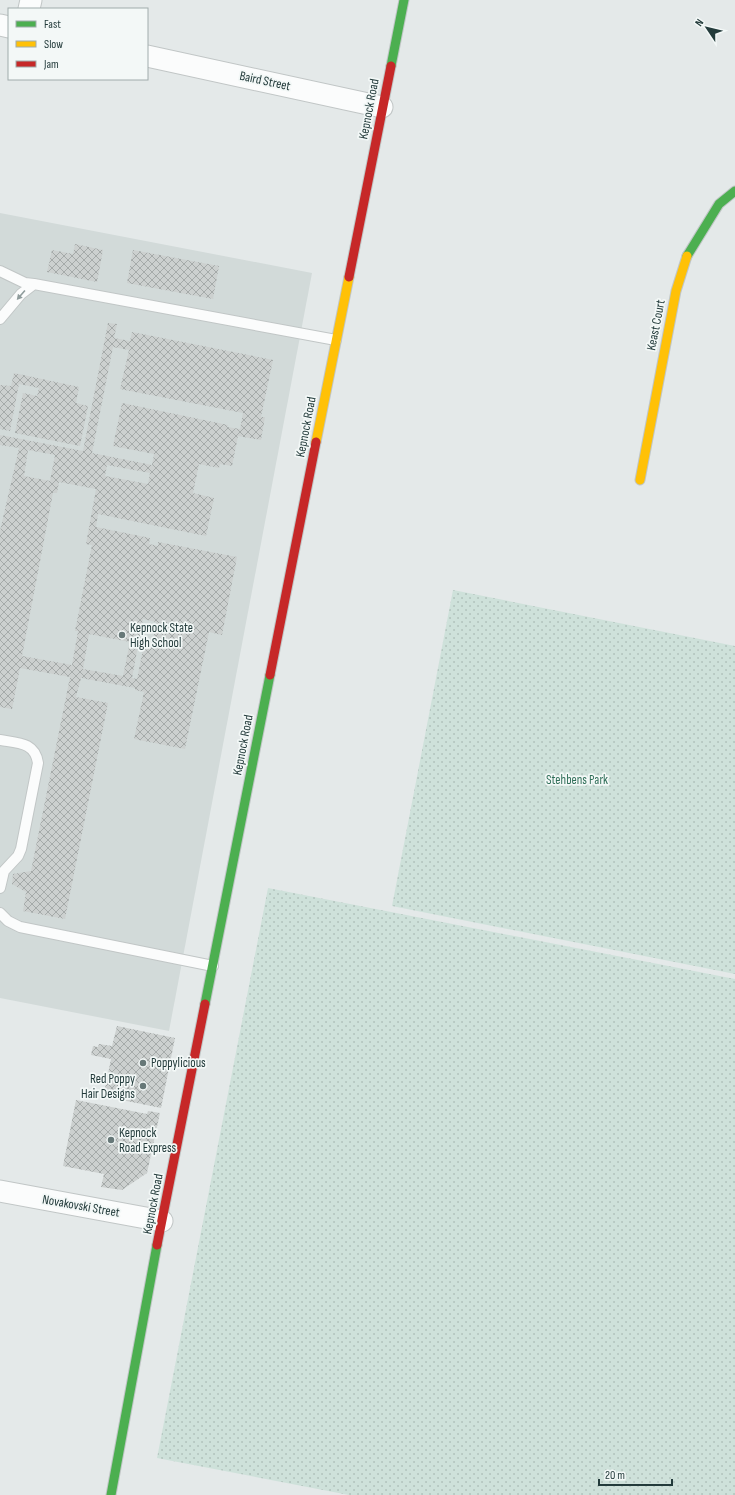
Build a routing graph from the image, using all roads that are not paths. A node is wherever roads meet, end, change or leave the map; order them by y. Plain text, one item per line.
1 (404, 0) edge
2 (148, 56) edge
3 (382, 107) junction
4 (735, 191) edge
5 (0, 271) edge
6 (34, 284) junction
7 (0, 319) edge
8 (336, 340) junction
9 (640, 480) dead end
10 (0, 740) edge
11 (0, 888) edge
12 (0, 913) edge
13 (213, 966) junction
14 (0, 1191) edge
15 (162, 1221) junction
16 (111, 1495) edge

1 - 3 street, Kepnock Road
2 - 3 street, Baird Street
3 - 8 street, Kepnock Road
4 - 9 street, Keast Court
5 - 6 lane
6 -> 7 lane
6 - 8 lane
8 - 13 street, Kepnock Road
10 - 11 lane
12 - 13 lane
13 - 15 street, Kepnock Road
14 - 15 street, Novakovski Street
15 - 16 street, Kepnock Road

